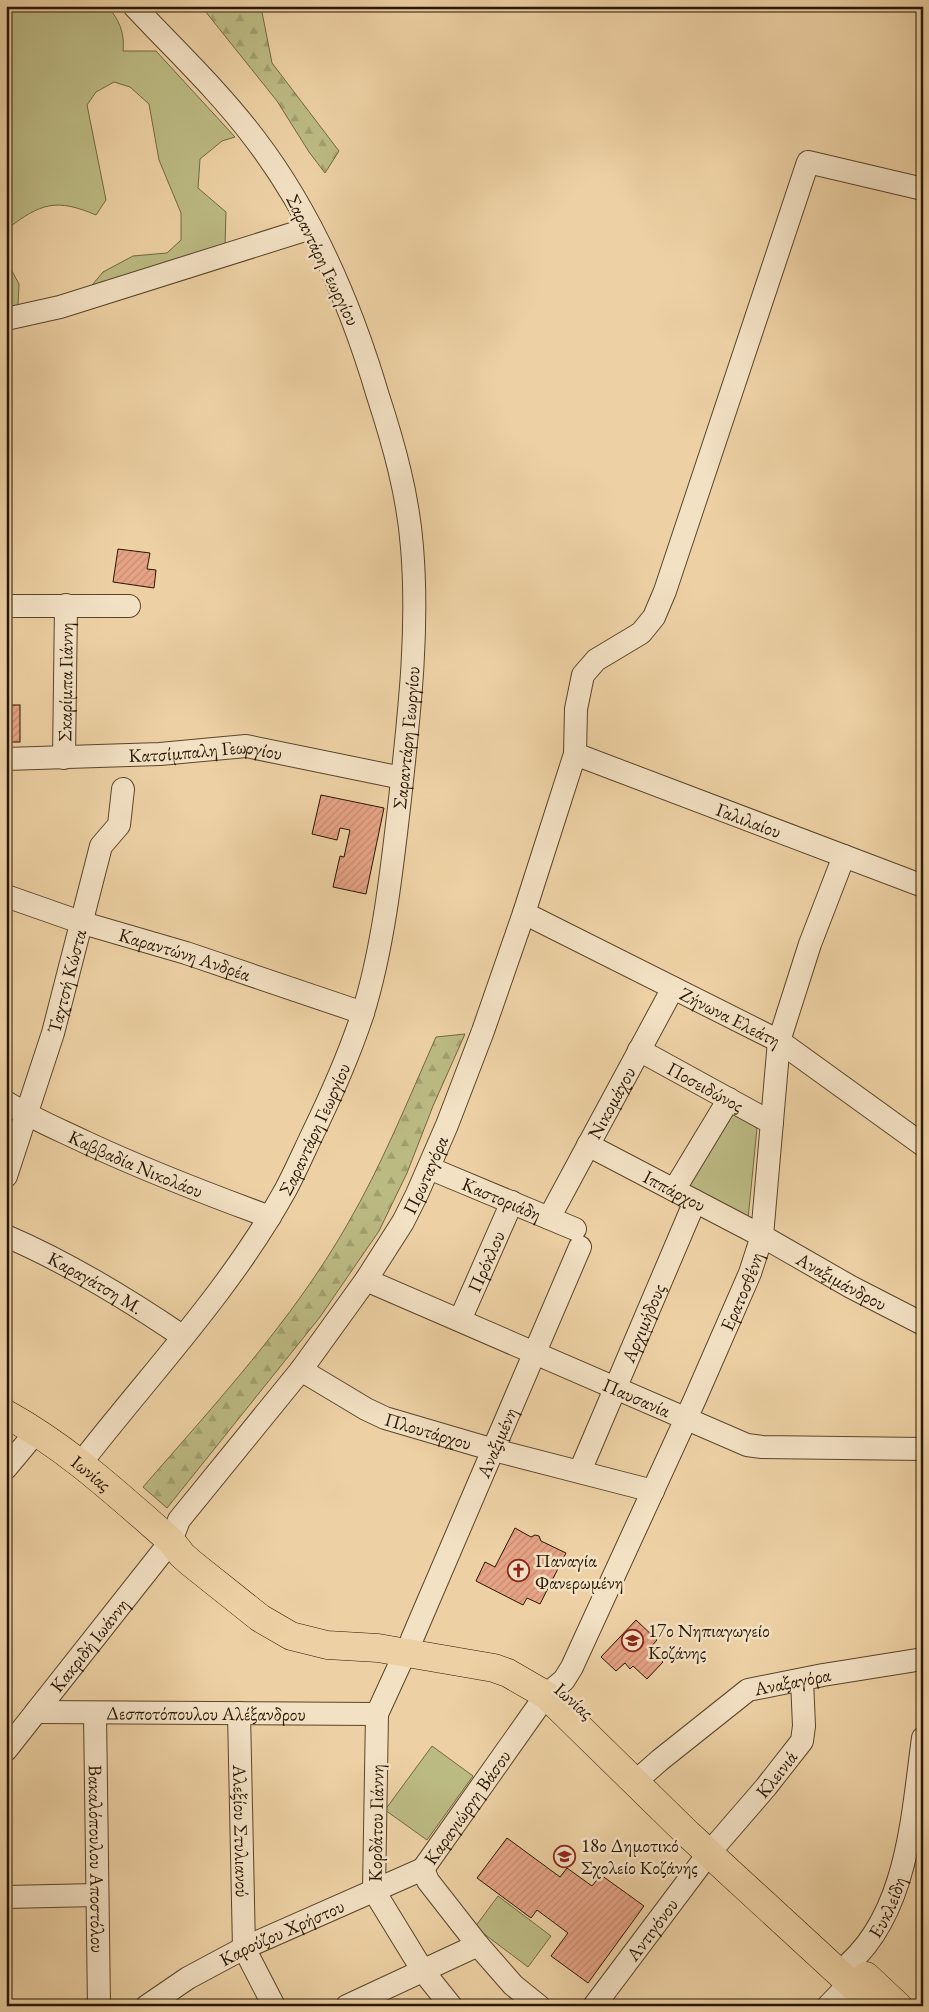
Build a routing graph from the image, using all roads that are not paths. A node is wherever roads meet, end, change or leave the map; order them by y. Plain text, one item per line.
1 (134, 6) edge
2 (923, 188) edge
3 (311, 228) junction
4 (6, 319) edge
5 (6, 606) edge
6 (66, 606) junction
7 (129, 606) dead end
8 (575, 754) junction
9 (64, 758) junction
10 (6, 759) edge
11 (402, 778) junction
12 (123, 789) dead end
13 (844, 856) junction
14 (923, 886) edge
15 (6, 896) edge
16 (524, 913) junction
17 (83, 924) junction
18 (673, 988) junction
19 (363, 1013) junction
20 (779, 1041) junction
21 (639, 1050) junction
22 (729, 1099) junction
23 (6, 1102) edge
24 (26, 1115) junction
25 (772, 1123) junction
26 (588, 1145) junction
27 (923, 1145) edge
28 (429, 1168) junction
29 (6, 1176) edge
30 (674, 1190) junction
31 (695, 1201) junction
32 (512, 1202) junction
33 (270, 1217) junction
34 (549, 1218) junction
35 (6, 1236) edge
36 (762, 1236) junction
37 (578, 1238) joint
38 (366, 1280) junction
39 (460, 1320) junction
40 (923, 1324) edge
41 (182, 1336) junction
42 (536, 1352) junction
43 (301, 1370) junction
44 (616, 1387) junction
45 (6, 1414) edge
46 (687, 1417) junction
47 (36, 1432) junction
48 (494, 1450) junction
49 (923, 1450) edge
50 (86, 1467) junction
51 (6, 1468) edge
52 (580, 1471) junction
53 (653, 1491) junction
54 (162, 1532) junction
55 (409, 1646) junction
56 (923, 1659) edge
57 (802, 1680) junction
58 (552, 1690) junction
59 (36, 1712) junction
60 (95, 1713) junction
61 (239, 1713) junction
62 (377, 1714) junction
63 (923, 1738) edge
64 (6, 1750) edge
65 (641, 1777) junction
66 (714, 1847) junction
67 (423, 1869) junction
68 (374, 1891) junction
69 (97, 1895) junction
70 (6, 1897) edge
71 (478, 1945) junction
72 (244, 1948) junction
73 (423, 1971) junction
74 (850, 1972) junction
75 (99, 2006) edge
76 (146, 2006) edge
77 (274, 2006) edge
78 (347, 2006) edge
79 (451, 2006) edge
80 (539, 2006) edge
81 (594, 2006) edge
82 (828, 2006) edge
83 (875, 2006) edge
84 (898, 2006) edge

1 - 3 street, Σαραντάρη Γεωργίου
2 - 8 street, Πρωταγόρα
3 - 4 street
3 - 11 street, Σαραντάρη Γεωργίου
5 - 6 street, Σκαρίμπα Γιάννη
6 - 7 street, Σκαρίμπα Γιάννη
6 - 9 street, Σκαρίμπα Γιάννη
8 - 13 street, Γαλιλαίου
8 - 16 street, Πρωταγόρα
9 - 10 street, Κατσίμπαλη Γεωργίου
9 - 11 street, Κατσίμπαλη Γεωργίου
11 - 19 street, Σαραντάρη Γεωργίου
12 - 17 street, Ταχτσή Κώστα
13 - 14 street, Γαλιλαίου
13 - 20 street, Ερατοσθένη
15 - 17 street, Καραντώνη Ανδρέα
16 - 18 street, Ζήνωνα Ελεάτη
16 - 28 street, Πρωταγόρα
17 - 19 street, Καραντώνη Ανδρέα
17 - 24 street, Ταχτσή Κώστα
18 - 20 street, Ζήνωνα Ελεάτη
18 - 21 street, Νικομάχου
19 - 33 street, Σαραντάρη Γεωργίου
20 - 25 street, Ερατοσθένη
20 - 27 street, Ζήνωνα Ελεάτη
21 - 22 street, Ποσειδώνος
21 - 26 street, Νικομάχου
22 - 25 street, Ποσειδώνος
22 - 30 street
23 - 24 street, Καββαδία Νικολάου
24 - 29 street, Ταχτσή Κώστα
24 - 33 street, Καββαδία Νικολάου
25 - 36 street, Ερατοσθένη
26 - 30 street, Ιππάρχου
26 - 34 street, Νικομάχου
28 - 32 street, Καστοριάδη
28 - 38 street, Πρωταγόρα
30 - 31 street, Ιππάρχου
31 - 36 street, Ιππάρχου
31 - 44 street, Αρχιμήδους
32 - 34 street, Καστοριάδη
32 - 39 street, Πρόκλου
33 - 41 street, Σαραντάρη Γεωργίου
34 - 37 street, Καστοριάδη
35 - 41 street, Καραγάτση Μ.
36 - 40 street, Αναξιμάνδρου
36 - 46 street, Ερατοσθένη
37 - 42 street, Αναξιμένη
38 - 39 street, Παυσανία
38 - 43 street, Πρωταγόρα
39 - 42 street, Παυσανία
41 - 50 street, Σαραντάρη Γεωργίου
42 - 44 street, Παυσανία
42 - 48 street, Αναξιμένη
43 - 48 street, Πλουτάρχου
43 - 54 street, Πρωταγόρα
44 - 46 street, Παυσανία
44 - 52 street, Αρχιμήδους
45 - 47 main road, Ιωνίας
46 - 49 street, Παυσανία
46 - 53 street, Ερατοσθένη
47 - 50 main road, Ιωνίας
47 - 51 street
48 - 52 street, Πλουτάρχου
48 - 55 street, Αναξιμένη
50 - 54 main road, Ιωνίας
52 - 53 street, Πλουτάρχου
53 - 58 street, Ερατοσθένη
54 - 55 main road, Ιωνίας
54 - 59 street, Κακριδή Ιωάννη
55 - 58 main road, Ιωνίας
55 - 62 street, Κορδάτου Γιάννη
56 - 57 street, Αναξαγόρα
57 - 65 street, Αναξαγόρα
57 - 66 street, Κλεινιά
58 - 65 main road, Ιωνίας
58 - 67 street, Καραγιώργη Βάσου
59 - 60 street, Δεσποτόπουλου Αλέξανδρου
59 - 64 street, Κακριδή Ιωάννη
60 - 61 street, Δεσποτόπουλου Αλέξανδρου
60 - 69 street, Βακαλόπουλου Αποστόλου
61 - 62 street, Δεσποτόπουλου Αλέξανδρου
61 - 72 street, Αλεξίου Στυλιανού
62 - 68 street, Κορδάτου Γιάννη
63 - 74 street, Ευκλείδη
65 - 66 main road, Ιωνίας
66 - 74 main road, Ιωνίας
66 - 81 street, Αντιγόνου
67 - 68 street, Καρούζου Χρήστου
67 - 71 street, Καραγιώργη Βάσου
68 - 72 street, Καρούζου Χρήστου
68 - 73 street, Κορδάτου Γιάννη
69 - 70 street
69 - 75 street, Βακαλόπουλου Αποστόλου
71 - 73 street
71 - 80 street, Καραγιώργη Βάσου
72 - 76 street, Καρούζου Χρήστου
72 - 77 street
73 - 78 street
73 - 79 street, Κορδάτου Γιάννη
74 - 82 street, Ευκλείδη
74 - 83 main road, Ιωνίας
74 - 84 main road, Ιωνίας

